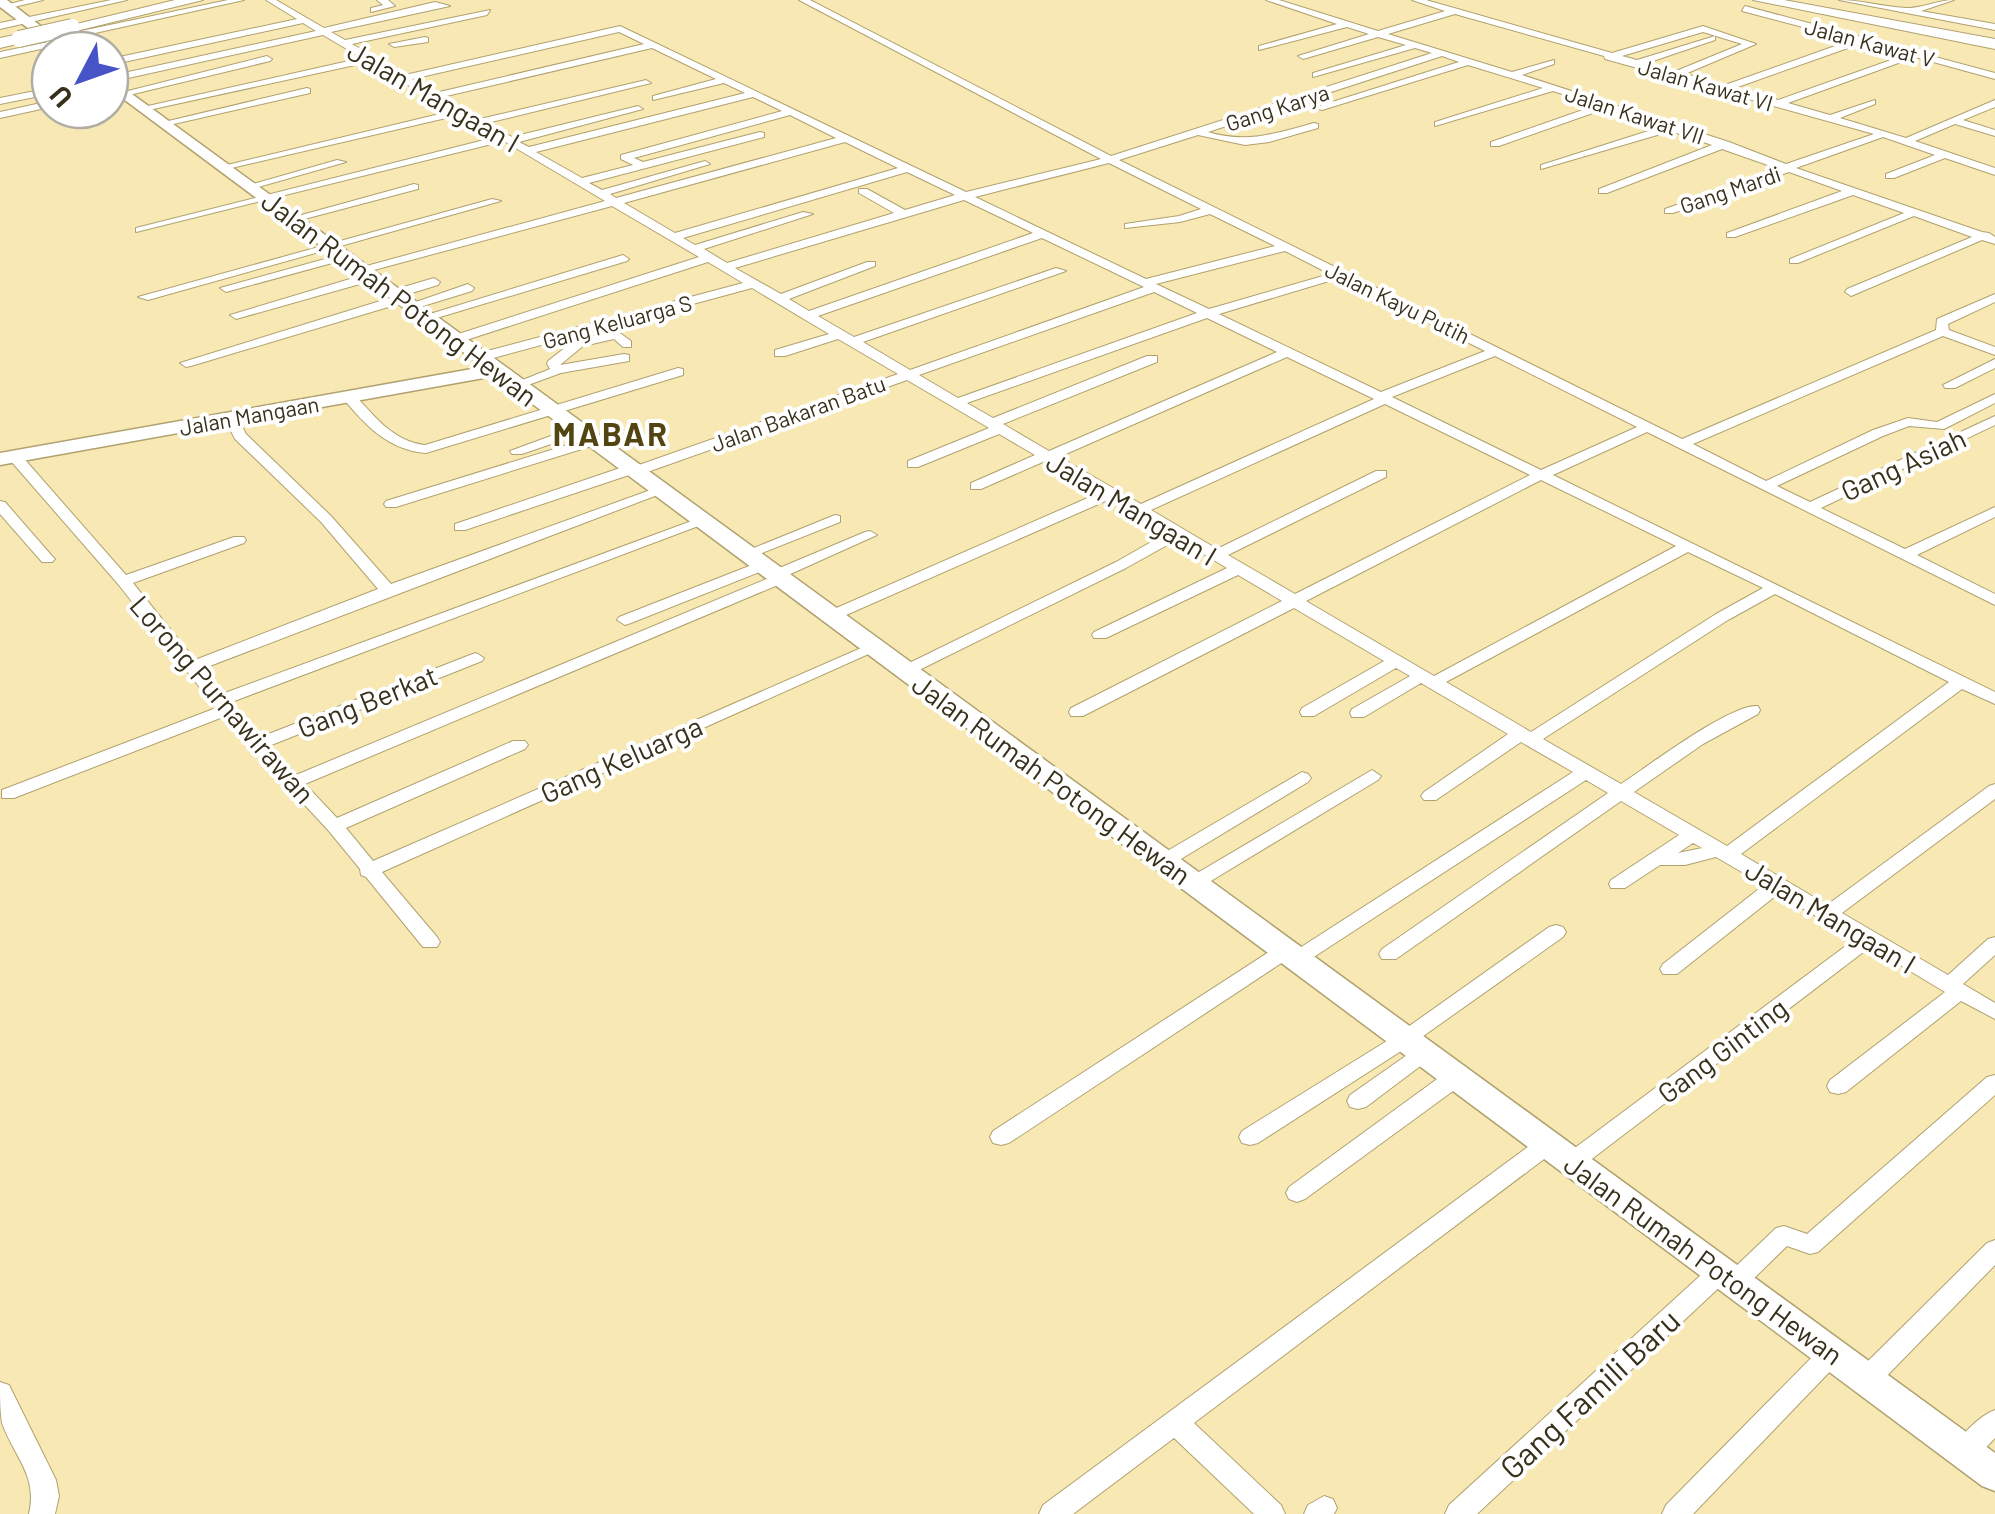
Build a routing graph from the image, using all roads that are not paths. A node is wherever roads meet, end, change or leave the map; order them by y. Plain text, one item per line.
1 (39, 0) edge
2 (123, 0) edge
3 (162, 0) edge
4 (196, 0) edge
5 (240, 0) edge
6 (290, 0) edge
7 (384, 0) edge
8 (803, 0) edge
9 (1270, 0) edge
10 (1416, 0) edge
11 (1760, 0) edge
12 (1789, 0) edge
13 (1820, 0) edge
14 (1950, 0) edge
15 (1844, 1) edge
16 (272, 2) edge
17 (3, 4) edge
18 (1741, 4) edge
19 (1455, 11) junction
20 (487, 12) dead end
21 (1910, 12) junction
22 (460, 18) junction
23 (24, 20) junction
24 (190, 21) dead end
25 (306, 22) junction
26 (1348, 24) junction
27 (1449, 24) dead end
28 (67, 25) junction
29 (132, 29) junction
30 (38, 30) edge
31 (127, 30) edge
32 (480, 30) dead end
33 (322, 32) junction
34 (1378, 33) junction
35 (1912, 33) junction
36 (1722, 34) junction
37 (6, 35) edge
38 (1995, 35) edge
39 (424, 40) dead end
40 (1401, 40) junction
41 (1862, 40) junction
42 (344, 43) junction
43 (653, 45) junction
44 (1417, 45) junction
45 (1884, 45) junction
46 (1262, 48) dead end
47 (30, 49) edge
48 (1444, 53) junction
49 (1916, 54) junction
50 (0, 55) edge
51 (365, 55) junction
52 (1490, 55) dead end
53 (1304, 56) dead end
54 (1608, 56) junction
55 (130, 58) edge
56 (267, 58) dead end
57 (1470, 62) junction
58 (1551, 62) dead end
59 (1632, 64) junction
60 (1607, 71) dead end
61 (1513, 75) junction
62 (1673, 75) junction
63 (1316, 76) dead end
64 (1995, 76) edge
65 (404, 78) junction
66 (474, 78) dead end
67 (726, 80) junction
68 (130, 83) edge
69 (646, 83) dead end
70 (130, 84) edge
71 (1555, 88) junction
72 (1722, 89) junction
73 (754, 94) junction
74 (30, 95) edge
75 (433, 95) junction
76 (304, 96) dead end
77 (130, 98) edge
78 (656, 98) dead end
79 (0, 101) edge
80 (1872, 102) dead end
81 (1995, 103) edge
82 (1775, 104) junction
83 (1607, 105) junction
84 (30, 108) edge
85 (144, 108) junction
86 (1318, 108) dead end
87 (638, 109) dead end
88 (457, 110) junction
89 (791, 112) junction
90 (0, 114) edge
91 (1829, 118) junction
92 (1955, 121) junction
93 (478, 122) junction
94 (1439, 124) dead end
95 (1314, 126) dead end
96 (171, 127) junction
97 (1673, 127) junction
98 (1199, 132) junction
99 (1883, 133) junction
100 (1995, 133) edge
101 (760, 135) dead end
102 (846, 138) junction
103 (508, 140) junction
104 (1907, 141) junction
105 (1495, 144) dead end
106 (1726, 144) junction
107 (527, 151) junction
108 (1947, 154) junction
109 (1110, 160) junction
110 (341, 162) dead end
111 (706, 164) dead end
112 (223, 165) junction
113 (643, 166) junction
114 (1790, 167) junction
115 (1544, 168) dead end
116 (915, 171) junction
117 (1995, 172) edge
118 (1890, 176) dead end
119 (731, 180) dead end
120 (580, 182) junction
121 (251, 186) junction
122 (414, 187) dead end
123 (855, 190) junction
124 (1856, 190) junction
125 (1603, 191) dead end
126 (599, 194) junction
127 (965, 196) junction
128 (269, 200) junction
129 (830, 200) dead end
130 (496, 201) dead end
131 (454, 204) dead end
132 (620, 206) junction
133 (1211, 210) junction
134 (1669, 211) dead end
135 (1914, 212) junction
136 (807, 214) dead end
137 (903, 214) junction
138 (294, 219) junction
139 (399, 223) junction
140 (1129, 226) dead end
141 (140, 230) dead end
142 (1995, 231) edge
143 (1042, 234) junction
144 (1731, 235) dead end
145 (672, 237) junction
146 (1981, 237) junction
147 (1995, 242) edge
148 (1287, 247) junction
149 (331, 248) junction
150 (693, 249) junction
151 (623, 258) dead end
152 (708, 258) junction
153 (1794, 261) dead end
154 (872, 264) dead end
155 (724, 268) junction
156 (1060, 272) dead end
157 (366, 274) junction
158 (1341, 274) junction
159 (434, 282) dead end
160 (753, 284) junction
161 (1149, 285) junction
162 (226, 288) dead end
163 (468, 288) dead end
164 (1851, 292) dead end
165 (144, 296) dead end
166 (1995, 298) edge
167 (778, 299) junction
168 (402, 300) junction
169 (1206, 314) junction
170 (236, 315) dead end
171 (806, 316) junction
172 (426, 317) junction
173 (1942, 332) junction
174 (845, 338) junction
175 (456, 339) junction
176 (1995, 350) edge
177 (1497, 351) junction
178 (780, 353) dead end
179 (1285, 353) junction
180 (1152, 358) dead end
181 (186, 362) dead end
182 (1995, 363) edge
183 (558, 370) junction
184 (499, 371) junction
185 (678, 372) dead end
186 (905, 374) junction
187 (1950, 386) dead end
188 (349, 396) junction
189 (1383, 398) junction
190 (1995, 398) edge
191 (955, 404) junction
192 (552, 410) junction
193 (230, 418) junction
194 (1995, 420) edge
195 (994, 426) junction
196 (1650, 426) junction
197 (586, 435) junction
198 (1685, 443) junction
199 (1046, 457) junction
200 (8, 458) edge
201 (913, 464) dead end
202 (633, 470) junction
203 (1380, 474) dead end
204 (1541, 475) junction
205 (976, 486) dead end
206 (1768, 486) junction
207 (662, 492) junction
208 (1109, 494) junction
209 (391, 504) dead end
210 (0, 505) edge
211 (1812, 507) junction
212 (1138, 511) junction
213 (1995, 512) edge
214 (835, 519) dead end
215 (702, 522) junction
216 (460, 527) dead end
217 (1176, 534) junction
218 (870, 535) dead end
219 (238, 540) dead end
220 (1687, 546) junction
221 (1905, 554) junction
222 (1215, 556) junction
223 (47, 559) dead end
224 (766, 568) junction
225 (1236, 570) junction
226 (123, 581) junction
227 (1775, 588) junction
228 (388, 590) junction
229 (1995, 600) edge
230 (1293, 602) junction
231 (831, 616) junction
232 (624, 620) dead end
233 (1100, 635) dead end
234 (874, 648) junction
235 (476, 658) dead end
236 (1394, 662) junction
237 (191, 667) junction
238 (904, 670) junction
239 (1425, 681) junction
240 (1960, 682) junction
241 (1995, 699) edge
242 (222, 706) junction
243 (1752, 710) dead end
244 (1077, 712) dead end
245 (1308, 712) dead end
246 (1358, 713) dead end
247 (1525, 736) junction
248 (258, 744) junction
249 (519, 745) dead end
250 (1586, 772) junction
251 (1372, 776) dead end
252 (1302, 778) dead end
253 (293, 783) junction
254 (1995, 790) edge
255 (1624, 792) junction
256 (8, 794) dead end
257 (1430, 796) dead end
258 (334, 826) junction
259 (1692, 835) junction
260 (1723, 852) junction
261 (1656, 859) junction
262 (1164, 861) junction
263 (368, 870) junction
264 (1194, 884) junction
265 (1618, 884) dead end
266 (1777, 885) junction
267 (1830, 914) junction
268 (1556, 932) dead end
269 (1870, 937) junction
270 (430, 942) dead end
271 (1995, 944) edge
272 (1390, 954) dead end
273 (1290, 955) junction
274 (1670, 969) dead end
275 (1953, 989) junction
276 (1995, 1012) edge
277 (1414, 1046) junction
278 (1456, 1077) junction
279 (1995, 1083) edge
280 (1838, 1086) dead end
281 (1358, 1101) dead end
282 (1001, 1137) dead end
283 (1250, 1137) dead end
284 (1548, 1144) junction
285 (1572, 1162) junction
286 (1297, 1193) dead end
287 (1995, 1250) edge
288 (1728, 1277) junction
289 (1832, 1353) junction
290 (1867, 1379) junction
291 (0, 1393) edge
292 (1995, 1421) edge
293 (1175, 1422) junction
294 (1965, 1452) junction
295 (1995, 1474) edge
296 (42, 1514) edge
297 (1052, 1514) edge
298 (1272, 1514) edge
299 (1458, 1514) edge
300 (1675, 1514) edge

1 - 17 street
2 - 23 street
3 - 28 highway
4 - 28 highway
5 - 29 street
6 - 16 street
7 - 25 street
8 - 109 street, Jalan Kayu Putih
9 - 26 street, Jalan Kawat VII
10 - 19 street, Jalan Kawat VI
11 - 35 highway
12 - 38 highway
13 - 15 highway
14 - 21 street
15 - 21 street
15 - 38 highway
16 - 25 street, Jalan Mangaan I
17 - 23 street
18 - 35 highway
18 - 41 street, Jalan Kawat V
19 - 34 street
19 - 54 street, Jalan Kawat VI
20 - 22 street
21 - 38 street
22 - 32 street
22 - 33 street
22 - 42 street
23 - 30 street
23 - 37 street
24 - 29 street
25 - 33 street, Jalan Mangaan I
25 - 55 street
26 - 34 street, Jalan Kawat VII
26 - 46 street
27 - 40 street
28 - 37 highway, bridge
29 - 31 street
33 - 42 street, Jalan Mangaan I
33 - 68 street
34 - 40 street, Jalan Kawat VII
34 - 53 street
35 - 38 highway
35 - 45 street
36 - 54 street
36 - 59 street
36 - 62 street
39 - 51 street
40 - 44 street, Jalan Kawat VII
41 - 45 street, Jalan Kawat V
41 - 72 street
42 - 51 street, Jalan Mangaan I
43 - 65 street
43 - 67 street
43 - 75 street
44 - 48 street, Jalan Kawat VII
44 - 63 street
45 - 49 street, Jalan Kawat V
47 - 50 street
48 - 57 street, Jalan Kawat VII
48 - 98 street, Gang Karya
49 - 64 street, Jalan Kawat V
49 - 82 street
51 - 65 street, Jalan Mangaan I
51 - 85 street
52 - 57 street
54 - 59 street, Jalan Kawat VI
56 - 70 street
57 - 61 street, Jalan Kawat VII
57 - 86 street
58 - 61 street
59 - 60 street
59 - 62 street, Jalan Kawat VI
61 - 71 street, Jalan Kawat VII
62 - 72 street, Jalan Kawat VI
65 - 75 street, Jalan Mangaan I
66 - 75 street
67 - 73 street
67 - 78 street
69 - 93 street
71 - 83 street, Jalan Kawat VII
71 - 94 street
72 - 82 street, Jalan Kawat VI
73 - 89 street
73 - 107 street
74 - 79 street
75 - 88 street, Jalan Mangaan I
76 - 96 street
77 - 85 street, Jalan Rumah Potong Hewan
80 - 91 street
81 - 92 street
82 - 91 street, Jalan Kawat VI
83 - 97 street, Jalan Kawat VII
83 - 105 street
84 - 90 street
85 - 96 street, Jalan Rumah Potong Hewan
87 - 103 street
88 - 93 street, Jalan Mangaan I
88 - 112 street
89 - 102 street
89 - 113 street
91 - 99 street, Jalan Kawat VI
92 - 100 street
92 - 104 street
93 - 103 street, Jalan Mangaan I
95 - 98 street
96 - 112 street, Jalan Rumah Potong Hewan
97 - 106 street, Jalan Kawat VII
97 - 115 street
98 - 109 street, Gang Karya
99 - 104 street, Jalan Kawat VI
99 - 114 street, Gang Mardi
101 - 113 street
102 - 116 street
102 - 132 street
103 - 107 street, Jalan Mangaan I
103 - 128 street
104 - 108 street, Jalan Kawat VI
106 - 114 street, Jalan Kawat VII
106 - 125 street
107 - 120 street, Jalan Mangaan I
108 - 117 street, Jalan Kawat VI
108 - 118 street
109 - 127 street, Gang Karya
109 - 133 street, Jalan Kayu Putih
110 - 121 street
111 - 126 street
112 - 121 street, Jalan Rumah Potong Hewan
113 - 120 street
114 - 124 street, Jalan Kawat VII
114 - 134 street, Gang Mardi
116 - 123 street
116 - 123 street
116 - 127 street
119 - 132 street
120 - 126 street, Jalan Mangaan I
121 - 128 street, Jalan Rumah Potong Hewan
122 - 138 street
123 - 129 street
123 - 137 street
123 - 145 street
124 - 135 street, Jalan Kawat VII
124 - 144 street
126 - 132 street, Jalan Mangaan I
127 - 137 street, Gang Karya
127 - 143 street
128 - 138 street, Jalan Rumah Potong Hewan
128 - 141 street
130 - 139 street
131 - 139 street
132 - 145 street, Jalan Mangaan I
132 - 157 street
133 - 140 street
133 - 148 street, Jalan Kayu Putih
135 - 146 street, Jalan Kawat VII
135 - 153 street
136 - 150 street
137 - 155 street, Gang Karya
138 - 149 street, Jalan Rumah Potong Hewan
139 - 149 street
142 - 146 street
143 - 161 street
143 - 171 street
145 - 150 street, Jalan Mangaan I
146 - 147 street, Jalan Kawat VII
146 - 164 street
148 - 158 street, Jalan Kayu Putih
148 - 161 street, Jalan Bakaran Batu
149 - 157 street, Jalan Rumah Potong Hewan
149 - 162 street
149 - 165 street
150 - 152 street, Jalan Mangaan I
151 - 172 street
152 - 155 street, Jalan Mangaan I
152 - 175 street
154 - 167 street
155 - 160 street, Jalan Mangaan I
156 - 174 street
157 - 168 street, Jalan Rumah Potong Hewan
157 - 170 street
158 - 169 street
158 - 177 street, Jalan Kayu Putih
159 - 168 street
160 - 167 street, Jalan Mangaan I
160 - 184 street, Gang Keluarga S
161 - 169 street
161 - 186 street, Jalan Bakaran Batu
163 - 168 street
166 - 173 street
167 - 171 street, Jalan Mangaan I
168 - 172 street, Jalan Rumah Potong Hewan
168 - 181 street
169 - 179 street
169 - 191 street
171 - 174 street, Jalan Mangaan I
172 - 175 street, Jalan Rumah Potong Hewan
173 - 176 street
173 - 198 street
174 - 178 street
174 - 186 street, Jalan Mangaan I
175 - 184 street, Jalan Rumah Potong Hewan
177 - 189 street
177 - 196 street, Jalan Kayu Putih
179 - 189 street
179 - 199 street
180 - 195 street
182 - 187 street
183 - 183 street
183 - 184 street
184 - 188 street, Jalan Mangaan
184 - 192 street, Jalan Rumah Potong Hewan
185 - 192 street
186 - 191 street, Jalan Mangaan I
186 - 202 street, Jalan Bakaran Batu
188 - 192 street
188 - 193 street, Jalan Mangaan
189 - 204 street
189 - 212 street
190 - 206 street
191 - 195 street, Jalan Mangaan I
192 - 197 street, Jalan Rumah Potong Hewan
193 - 200 street, Jalan Mangaan
193 - 228 street
194 - 211 street, Gang Asiah
195 - 199 street, Jalan Mangaan I
195 - 201 street
196 - 198 street, Jalan Kayu Putih
196 - 204 street
197 - 202 street, Jalan Rumah Potong Hewan
197 - 209 street
198 - 206 street, Jalan Kayu Putih
199 - 205 street
199 - 208 street, Jalan Mangaan I
200 - 226 street, Lorong Purnawirawan
202 - 207 street, Jalan Rumah Potong Hewan
202 - 216 street, Jalan Bakaran Batu
203 - 222 street
204 - 220 street
204 - 230 street
206 - 211 street, Jalan Kayu Putih
207 - 215 street, Jalan Rumah Potong Hewan
207 - 228 street
208 - 212 street, Jalan Mangaan I
208 - 231 street
210 - 223 street
211 - 221 street, Jalan Kayu Putih
212 - 217 street, Jalan Mangaan I
213 - 221 street
214 - 224 street
215 - 224 street, Jalan Rumah Potong Hewan
215 - 242 street
217 - 222 street, Jalan Mangaan I
217 - 238 street
218 - 224 street
219 - 226 street
220 - 227 street
220 - 239 street
221 - 229 street, Jalan Kayu Putih
222 - 225 street, Jalan Mangaan I
224 - 231 street, Jalan Rumah Potong Hewan
224 - 232 street
224 - 253 street
225 - 230 street, Jalan Mangaan I
225 - 233 street
226 - 237 street, Lorong Purnawirawan
227 - 240 street
227 - 247 street
228 - 237 street
230 - 236 street, Jalan Mangaan I
230 - 244 street
231 - 234 street, Jalan Rumah Potong Hewan
234 - 238 street, Jalan Rumah Potong Hewan
234 - 263 street, Gang Keluarga
235 - 248 street, Gang Berkat
236 - 239 street, Jalan Mangaan I
236 - 245 street
237 - 242 street, Lorong Purnawirawan
238 - 262 street, Jalan Rumah Potong Hewan
239 - 246 street
239 - 247 street, Jalan Mangaan I
240 - 241 street
240 - 260 street
242 - 248 street, Lorong Purnawirawan
242 - 256 street
243 - 255 street
247 - 250 street, Jalan Mangaan I
247 - 257 street
248 - 253 street, Lorong Purnawirawan
249 - 258 street
250 - 255 street, Jalan Mangaan I
250 - 273 street
251 - 264 street
252 - 262 street
253 - 258 street, Lorong Purnawirawan
254 - 267 street
255 - 259 street, Jalan Mangaan I
255 - 272 street
258 - 263 street, Lorong Purnawirawan
259 - 260 street, Jalan Mangaan I
259 - 261 street
260 - 261 street
260 - 266 street, Jalan Mangaan I
261 - 265 street
262 - 264 street, Jalan Rumah Potong Hewan
263 - 270 street, Lorong Purnawirawan
264 - 273 street, Jalan Rumah Potong Hewan
266 - 267 street, Jalan Mangaan I
266 - 274 street
267 - 269 street, Jalan Mangaan I
268 - 277 street
269 - 275 street, Jalan Mangaan I
269 - 285 street, Gang Ginting
271 - 275 street
273 - 277 street, Jalan Rumah Potong Hewan
273 - 282 street
275 - 276 street, Jalan Mangaan I
275 - 280 street
277 - 278 street, Jalan Rumah Potong Hewan
277 - 281 street
277 - 283 street
278 - 284 street, Jalan Rumah Potong Hewan
278 - 286 street
279 - 288 street, Gang Famili Baru
284 - 285 street, Jalan Rumah Potong Hewan
284 - 293 street
285 - 288 street, Jalan Rumah Potong Hewan
287 - 290 street
288 - 289 street, Jalan Rumah Potong Hewan
288 - 299 street, Gang Famili Baru
289 - 290 street, Jalan Rumah Potong Hewan
289 - 300 street
290 - 294 street, Jalan Rumah Potong Hewan
291 - 296 street
292 - 294 street
293 - 297 street
293 - 298 street
294 - 295 street, Jalan Rumah Potong Hewan

